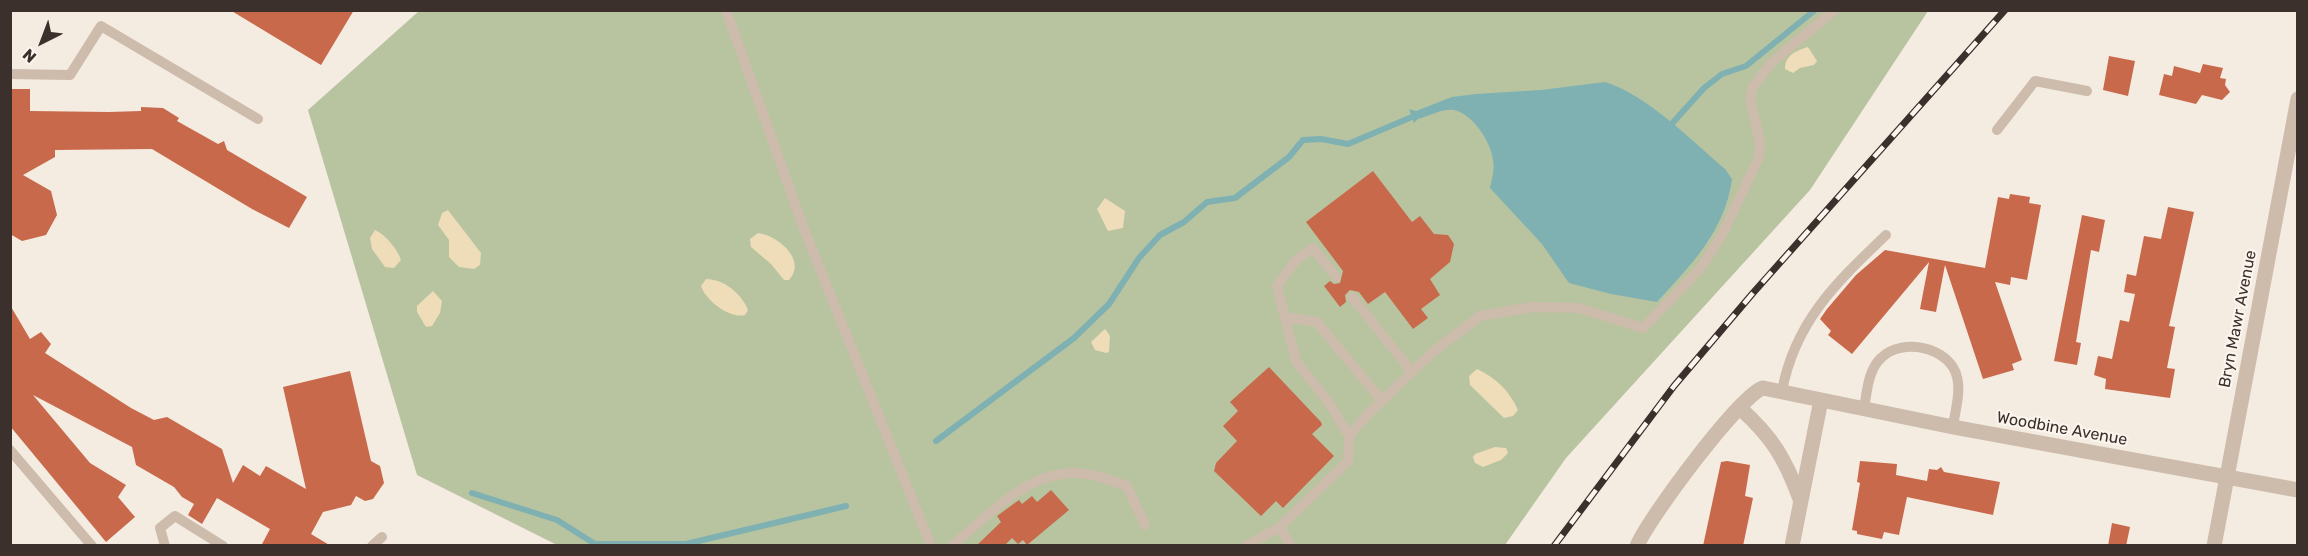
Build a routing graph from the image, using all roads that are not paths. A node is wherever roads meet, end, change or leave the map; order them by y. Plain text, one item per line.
1 (726, 10) edge
2 (1835, 10) edge
3 (10, 74) edge
4 (2087, 91) dead end
5 (2298, 99) edge
6 (258, 119) dead end
7 (1997, 130) dead end
8 (1886, 235) dead end
9 (1336, 277) dead end
10 (1352, 297) dead end
11 (1285, 318) junction
12 (1412, 372) junction
13 (1782, 391) junction
14 (1382, 400) junction
15 (1821, 400) junction
16 (1740, 408) junction
17 (1864, 409) junction
18 (1953, 427) junction
19 (1349, 436) junction
20 (10, 450) edge
21 (2226, 477) junction
22 (2298, 490) edge
23 (1801, 500) junction
24 (1145, 525) dead end
25 (1280, 527) junction
26 (382, 537) dead end
27 (92, 546) edge
28 (165, 546) edge
29 (223, 546) edge
30 (372, 546) edge
31 (931, 546) edge
32 (952, 546) edge
33 (1246, 546) edge
34 (1291, 546) edge
35 (1637, 546) edge
36 (1792, 546) edge
37 (2214, 546) edge

1 - 31 lane
2 - 12 lane
3 - 6 lane
4 - 7 lane
5 - 21 street, Bryn Mawr Avenue
8 - 13 lane
9 - 11 lane
10 - 12 lane
11 - 14 lane
11 - 19 lane
12 - 14 lane
13 - 15 street, Woodbine Avenue
13 - 16 street, Woodbine Avenue
14 - 19 lane
15 - 17 street, Woodbine Avenue
15 - 23 street
16 - 23 street
16 - 35 street, Woodbine Avenue
17 - 18 street, Woodbine Avenue
17 - 18 lane
18 - 21 street, Woodbine Avenue
19 - 25 lane
20 - 27 lane
21 - 22 street, Woodbine Avenue
21 - 37 street, Bryn Mawr Avenue
23 - 36 street
24 - 32 lane
25 - 33 lane
25 - 34 lane
26 - 30 lane
28 - 29 lane

